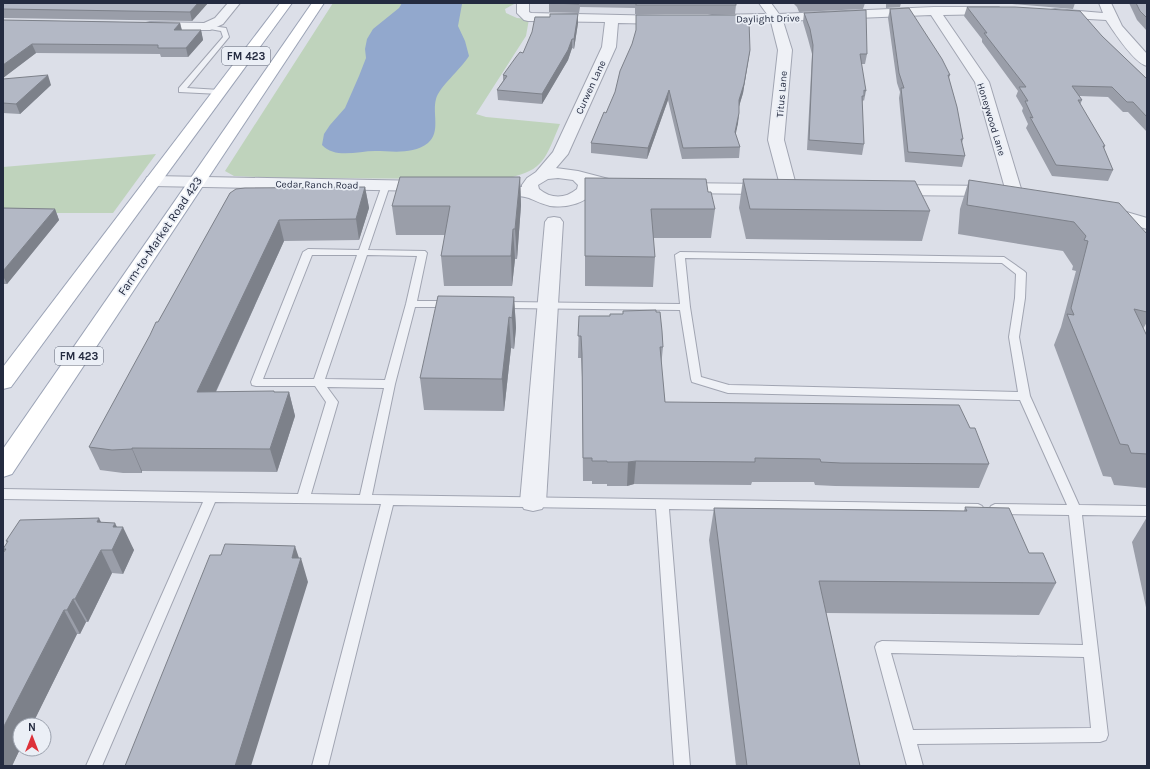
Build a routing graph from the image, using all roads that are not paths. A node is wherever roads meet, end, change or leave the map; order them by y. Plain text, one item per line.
1 (234, 3) edge
2 (286, 3) edge
3 (318, 3) edge
4 (765, 3) edge
5 (1105, 3) edge
6 (523, 8) edge
7 (1004, 10) edge
8 (934, 11) junction
9 (1042, 12) edge
10 (1110, 17) junction
11 (612, 18) junction
12 (776, 19) junction
13 (677, 20) edge
14 (700, 20) edge
15 (141, 26) edge
16 (206, 27) junction
17 (1147, 62) edge
18 (220, 92) junction
19 (560, 154) junction
20 (540, 176) junction
21 (577, 176) junction
22 (152, 181) junction
23 (196, 182) junction
24 (386, 185) junction
25 (442, 186) edge
26 (664, 188) edge
27 (874, 189) edge
28 (536, 196) junction
29 (580, 196) junction
30 (1088, 205) edge
31 (554, 222) junction
32 (1147, 224) edge
33 (362, 253) junction
34 (411, 304) junction
35 (457, 304) edge
36 (487, 304) edge
37 (548, 305) junction
38 (686, 306) junction
39 (3, 382) edge
40 (318, 383) junction
41 (390, 384) junction
42 (1024, 396) junction
43 (3, 468) edge
44 (3, 494) edge
45 (211, 497) junction
46 (303, 499) junction
47 (365, 500) junction
48 (388, 500) junction
49 (533, 502) junction
50 (662, 504) junction
51 (1075, 510) junction
52 (1147, 511) edge
53 (1091, 651) junction
54 (907, 737) junction
55 (94, 766) edge
56 (320, 766) edge
57 (682, 766) edge
58 (915, 766) edge

1 - 16 street
2 - 18 main road, FM 423
3 - 23 main road, Farm-to-Market Road 423 / FM 423
4 - 12 street, Titus Lane
5 - 10 street
6 - 11 street
7 - 8 street, Daylight Drive
8 - 12 street, Daylight Drive
8 - 27 street, Honeywood Lane
9 - 10 street
10 - 17 street
11 - 13 street
11 - 19 street, Curwen Lane
12 - 14 street, Daylight Drive
12 - 26 street, Titus Lane
15 - 16 street
16 - 18 lane
18 - 22 main road, FM 423
19 - 20 street, Curwen Lane
19 - 21 street
20 - 21 street
20 - 28 street, Curwen Lane
20 - 28 street
21 - 29 street
21 - 29 street
22 - 23 street, Cedar Ranch Road
22 - 39 main road, FM 423
23 - 24 street, Cedar Ranch Road
23 - 43 main road, Farm-to-Market Road 423 / FM 423
24 - 25 street, Cedar Ranch Road
24 - 33 lane
28 - 29 street
28 - 31 street
29 - 31 street
30 - 32 street
31 - 37 street
33 - 34 lane
33 - 40 lane
33 - 40 lane
34 - 35 lane
34 - 41 lane
36 - 37 lane
37 - 38 lane
37 - 49 street
38 - 42 lane
38 - 42 lane
40 - 41 lane
40 - 46 lane
41 - 47 lane
42 - 51 lane
44 - 45 lane
45 - 46 lane
45 - 55 lane
46 - 47 lane
47 - 48 lane
48 - 49 lane
48 - 56 lane
49 - 50 lane
50 - 51 lane
50 - 57 lane
51 - 52 lane
51 - 53 lane
53 - 54 lane
53 - 54 lane
54 - 58 lane

